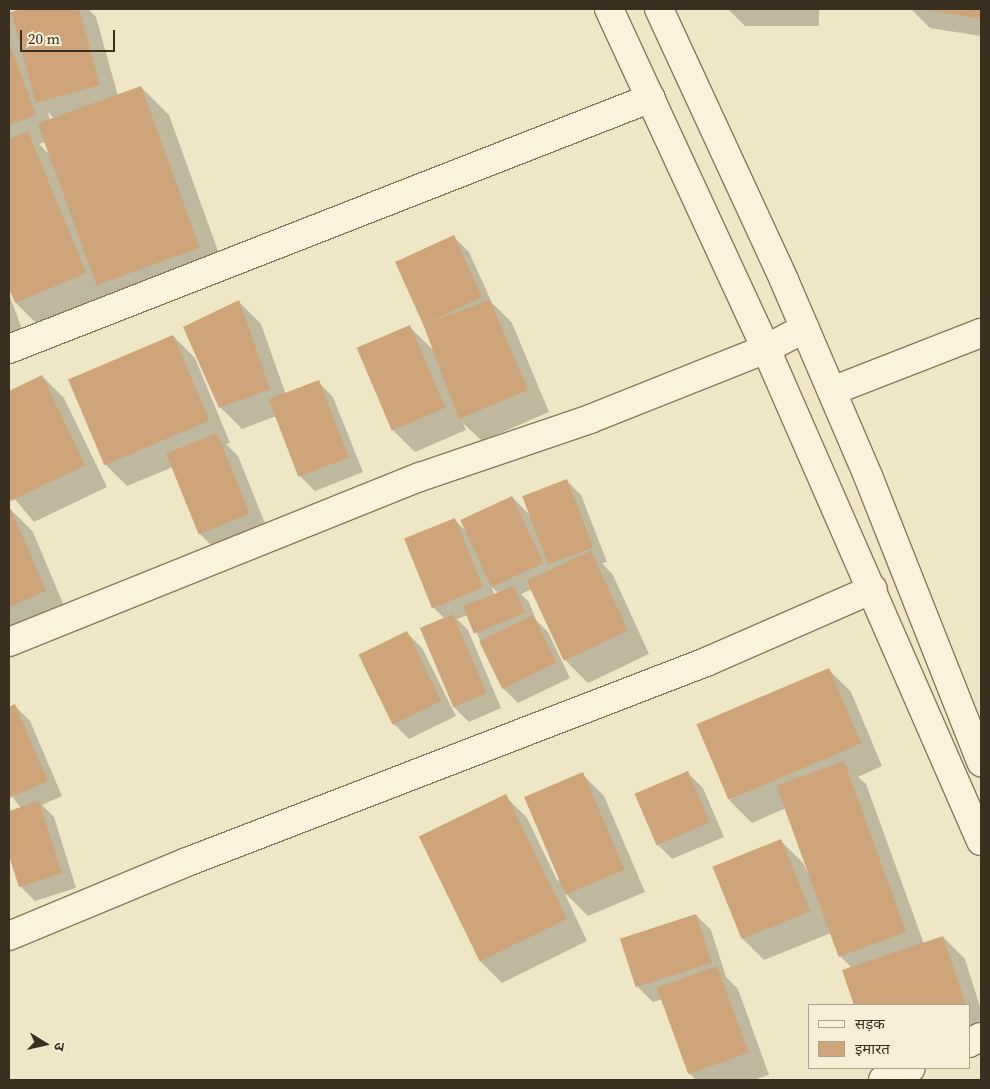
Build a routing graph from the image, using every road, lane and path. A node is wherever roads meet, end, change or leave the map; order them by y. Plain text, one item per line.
1 (609, 9) edge
2 (659, 9) edge
3 (651, 98) junction
4 (805, 328) junction
5 (981, 333) edge
6 (9, 349) edge
7 (766, 349) junction
8 (832, 391) junction
9 (873, 589) junction
10 (9, 642) edge
11 (981, 762) edge
12 (981, 841) edge
13 (9, 936) edge
14 (909, 1069) edge
15 (882, 1080) edge

1 - 3 street
2 - 4 street
3 - 6 street
3 - 7 street
4 - 7 street
4 - 8 street
5 - 8 street
7 - 9 street
7 - 10 street
8 - 11 street
9 - 12 street
9 - 13 street
14 - 15 street

